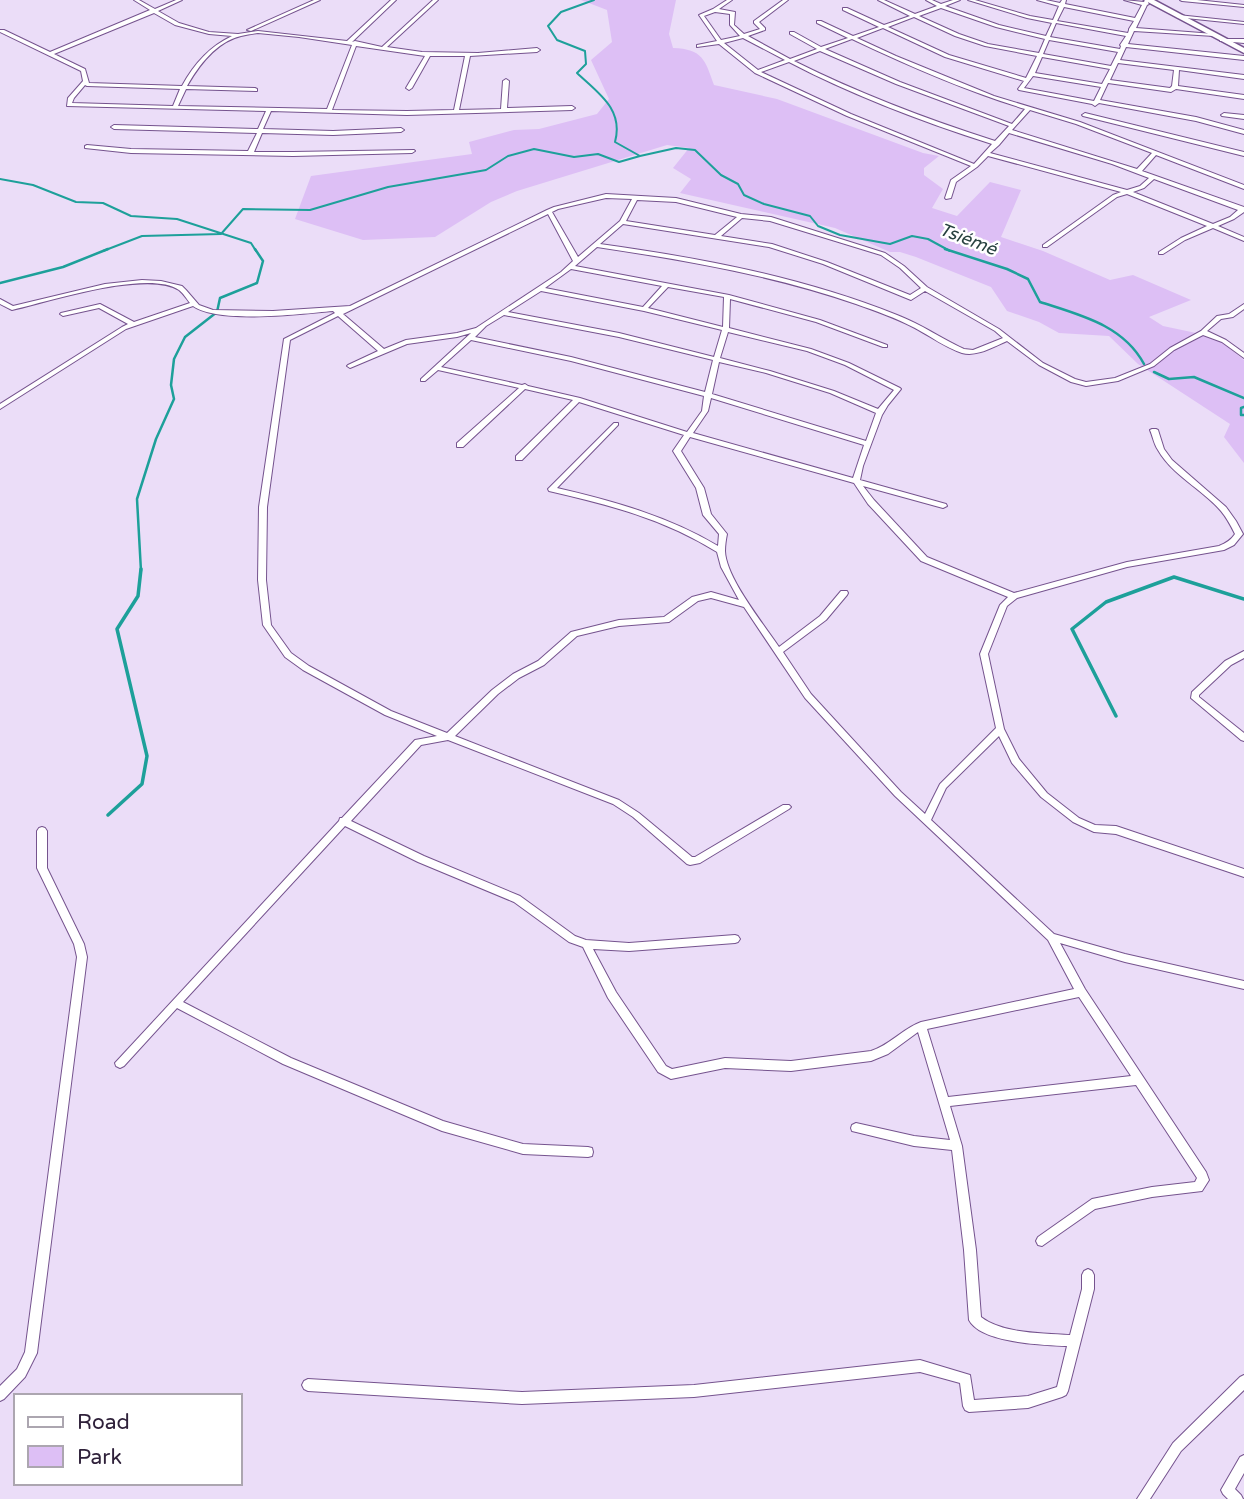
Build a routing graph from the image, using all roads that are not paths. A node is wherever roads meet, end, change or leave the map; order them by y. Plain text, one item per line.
1 (136, 0) edge
2 (180, 0) edge
3 (318, 0) edge
4 (394, 0) edge
5 (436, 0) edge
6 (730, 0) edge
7 (786, 0) edge
8 (880, 0) edge
9 (928, 0) edge
10 (958, 0) edge
11 (970, 0) edge
12 (1039, 0) edge
13 (1126, 0) edge
14 (1182, 0) edge
15 (1147, 1) edge
16 (1063, 3) edge
17 (1244, 6) edge
18 (941, 7) junction
19 (715, 9) junction
20 (845, 9) dead end
21 (153, 10) junction
22 (914, 16) junction
23 (1178, 16) junction
24 (1136, 20) junction
25 (820, 22) dead end
26 (1055, 23) junction
27 (1244, 23) edge
28 (883, 28) junction
29 (1132, 29) junction
30 (2, 31) dead end
31 (792, 33) dead end
32 (238, 35) junction
33 (1128, 35) junction
34 (745, 36) junction
35 (1218, 38) junction
36 (853, 39) junction
37 (1048, 39) junction
38 (1244, 41) edge
39 (352, 42) junction
40 (720, 43) junction
41 (699, 46) dead end
42 (384, 47) junction
43 (1122, 48) junction
44 (537, 50) dead end
45 (822, 50) junction
46 (1244, 51) edge
47 (52, 53) junction
48 (428, 54) junction
49 (468, 55) junction
50 (1040, 56) junction
51 (1244, 58) edge
52 (790, 61) junction
53 (1115, 61) junction
54 (1112, 68) junction
55 (1177, 69) junction
56 (757, 72) junction
57 (1032, 74) junction
58 (1244, 77) edge
59 (1028, 80) junction
60 (86, 81) junction
61 (506, 81) dead end
62 (1105, 83) junction
63 (183, 88) junction
64 (409, 88) dead end
65 (1175, 88) junction
66 (255, 90) dead end
67 (1244, 97) edge
68 (1096, 102) junction
69 (1029, 107) junction
70 (175, 108) junction
71 (572, 108) dead end
72 (269, 110) junction
73 (329, 110) junction
74 (503, 110) junction
75 (456, 111) junction
76 (1085, 115) junction
77 (1224, 115) dead end
78 (1244, 117) edge
79 (1078, 123) junction
80 (114, 127) dead end
81 (1011, 129) junction
82 (401, 130) dead end
83 (260, 131) junction
84 (1244, 132) edge
85 (997, 144) junction
86 (87, 147) dead end
87 (412, 151) dead end
88 (251, 152) junction
89 (1156, 152) junction
90 (987, 154) junction
91 (1244, 154) edge
92 (975, 166) junction
93 (1138, 172) junction
94 (1152, 178) junction
95 (1244, 187) edge
96 (1128, 192) junction
97 (636, 197) junction
98 (948, 198) dead end
99 (549, 212) junction
100 (1243, 212) edge
101 (741, 216) junction
102 (622, 222) junction
103 (1215, 225) junction
104 (716, 237) junction
105 (1244, 239) edge
106 (595, 245) junction
107 (1045, 246) dead end
108 (1161, 253) dead end
109 (576, 260) junction
110 (569, 267) junction
111 (667, 285) junction
112 (925, 288) junction
113 (541, 289) junction
114 (727, 296) junction
115 (0, 301) edge
116 (193, 304) junction
117 (1244, 306) edge
118 (12, 308) junction
119 (644, 309) junction
120 (0, 312) edge
121 (336, 312) junction
122 (503, 313) junction
123 (63, 314) dead end
124 (132, 324) junction
125 (484, 325) junction
126 (726, 329) junction
127 (1203, 332) junction
128 (470, 338) junction
129 (1007, 340) junction
130 (885, 346) dead end
131 (383, 352) junction
132 (1244, 356) edge
133 (717, 361) junction
134 (350, 366) dead end
135 (437, 368) junction
136 (423, 380) dead end
137 (525, 386) junction
138 (709, 395) junction
139 (578, 399) junction
140 (0, 407) edge
141 (878, 411) junction
142 (617, 424) dead end
143 (1154, 430) dead end
144 (690, 434) junction
145 (869, 444) junction
146 (460, 445) dead end
147 (519, 458) dead end
148 (856, 481) junction
149 (943, 506) dead end
150 (721, 551) junction
151 (844, 593) dead end
152 (1014, 596) junction
153 (747, 606) junction
154 (779, 651) junction
155 (1244, 654) edge
156 (416, 724) junction
157 (1000, 729) junction
158 (448, 737) junction
159 (1244, 738) edge
160 (418, 742) junction
161 (786, 807) dead end
162 (927, 819) junction
163 (343, 821) junction
164 (42, 831) dead end
165 (1244, 873) edge
166 (1051, 937) junction
167 (735, 939) dead end
168 (586, 944) junction
169 (1244, 985) edge
170 (1081, 992) junction
171 (176, 1003) junction
172 (921, 1026) junction
173 (120, 1063) dead end
174 (1139, 1080) junction
175 (943, 1102) junction
176 (856, 1128) dead end
177 (957, 1146) junction
178 (588, 1152) dead end
179 (1042, 1241) dead end
180 (1088, 1275) dead end
181 (1075, 1341) junction
182 (1244, 1381) edge
183 (308, 1385) dead end
184 (0, 1395) edge
185 (1244, 1461) edge
186 (1143, 1499) edge
187 (1237, 1499) edge

1 - 21 street
2 - 21 street
3 - 32 street
4 - 39 street
5 - 42 street
6 - 19 street
7 - 34 street
8 - 22 street
9 - 18 street
10 - 18 street
11 - 26 street
12 - 16 street
13 - 15 street
14 - 17 street
15 - 23 main road
15 - 24 street
16 - 24 street
16 - 26 street
18 - 22 street
18 - 37 street
19 - 34 street
19 - 40 street
20 - 28 street
21 - 32 street
21 - 47 street
22 - 28 street
22 - 50 street
23 - 27 street
23 - 35 main road
24 - 29 street
25 - 36 street
26 - 33 street
26 - 37 street
28 - 36 street
28 - 59 street
29 - 33 street
29 - 35 street
30 - 47 street
31 - 45 street
32 - 39 street
32 - 63 street
33 - 43 street
34 - 40 street
34 - 52 street
35 - 38 street
35 - 46 main road
36 - 45 street
36 - 69 street
37 - 43 street
37 - 50 street
39 - 42 street
39 - 73 street
40 - 41 street
40 - 56 street
42 - 48 street
43 - 51 street
43 - 53 street
44 - 49 street
45 - 52 street
45 - 81 street
47 - 60 street
48 - 49 street
48 - 64 street
49 - 75 street
50 - 54 street
50 - 57 street
52 - 56 street
52 - 85 street
53 - 54 street
53 - 55 street
54 - 62 street
55 - 58 street
55 - 65 street
56 - 92 street
57 - 59 street
57 - 62 street
59 - 68 street
60 - 63 street
60 - 70 street
61 - 74 street
62 - 65 street
62 - 68 street
63 - 66 street
63 - 70 street
65 - 67 street
68 - 76 street
68 - 84 street
69 - 79 street
69 - 81 street
70 - 72 street
71 - 74 street
72 - 73 street
72 - 83 street
73 - 75 street
74 - 75 street
76 - 79 street
76 - 91 street
77 - 78 street
79 - 89 street
80 - 83 street
81 - 85 street
81 - 93 street
82 - 83 street
83 - 88 street
85 - 90 street
86 - 88 street
87 - 88 street
89 - 93 street
89 - 95 street
90 - 92 street
90 - 96 street
92 - 98 street
93 - 94 street
94 - 96 street
94 - 100 street
96 - 103 street
96 - 107 street
97 - 99 street
97 - 101 street
97 - 102 street
99 - 109 street
99 - 121 street
100 - 103 street
101 - 104 street
101 - 112 street
102 - 104 street
102 - 106 street
103 - 105 street
103 - 108 street
104 - 112 street
106 - 109 street
106 - 129 street
109 - 110 street
110 - 111 street
110 - 113 street
111 - 114 street
111 - 119 street
112 - 129 street
113 - 119 street
113 - 122 street
114 - 126 street
114 - 130 street
115 - 118 street
116 - 118 street
116 - 121 street
116 - 124 street
117 - 127 street
118 - 120 street
119 - 126 street
121 - 131 street
121 - 156 street
122 - 125 street
122 - 133 street
123 - 124 street
124 - 140 street
125 - 128 street
125 - 131 street
126 - 133 street
126 - 141 street
127 - 129 street
127 - 132 street
128 - 135 street
128 - 138 street
131 - 134 street
133 - 138 street
133 - 141 street
135 - 136 street
135 - 137 street
137 - 139 street
137 - 146 street
138 - 144 street
138 - 145 street
139 - 144 street
139 - 147 street
141 - 145 street
142 - 150 street
143 - 152 street
144 - 148 street
144 - 150 street
145 - 148 street
148 - 149 street
148 - 152 street
150 - 153 street
151 - 154 street
152 - 157 street
153 - 154 street
153 - 158 street
154 - 162 street
155 - 159 street
156 - 158 street
156 - 160 street
157 - 162 street
157 - 165 street
158 - 160 street
158 - 161 street
160 - 163 street
162 - 166 street
163 - 168 street
163 - 171 street
164 - 184 street
166 - 169 street
166 - 170 street
167 - 168 street
168 - 172 street
170 - 172 street
170 - 174 street
171 - 173 street
171 - 178 street
172 - 175 street
174 - 175 street
174 - 179 street
175 - 177 street
176 - 177 street
177 - 181 street
180 - 181 street
181 - 183 street
182 - 186 street
185 - 187 street

